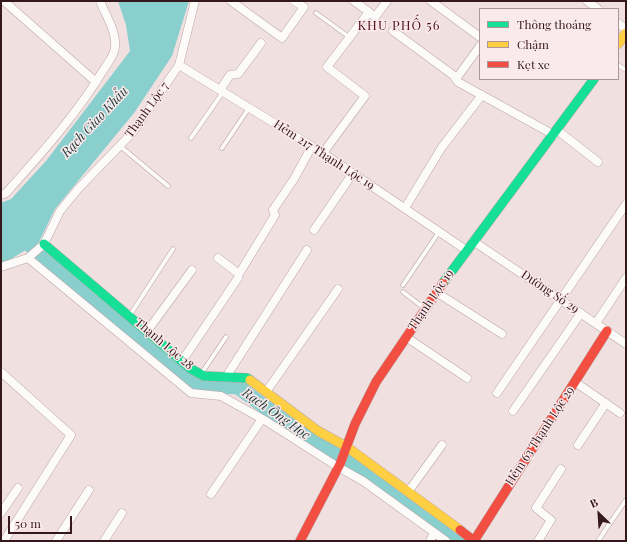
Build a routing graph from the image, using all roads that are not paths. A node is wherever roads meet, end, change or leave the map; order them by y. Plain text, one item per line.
1 (5, 1) edge
2 (195, 1) edge
3 (231, 1) edge
4 (294, 1) edge
5 (354, 1) edge
6 (387, 1) edge
7 (431, 1) edge
8 (587, 1) edge
9 (99, 2) edge
10 (597, 8) edge
11 (369, 12) junction
12 (316, 13) dead end
13 (393, 31) dead end
14 (626, 33) edge
15 (479, 36) edge
16 (350, 37) junction
17 (261, 43) dead end
18 (619, 43) edge
19 (479, 47) edge
20 (179, 65) junction
21 (456, 79) junction
22 (593, 80) edge
23 (96, 82) junction
24 (222, 90) junction
25 (482, 95) junction
26 (249, 108) junction
27 (556, 132) junction
28 (191, 138) dead end
29 (120, 146) junction
30 (312, 146) junction
31 (222, 148) dead end
32 (323, 153) junction
33 (598, 162) dead end
34 (353, 173) junction
35 (168, 186) dead end
36 (1, 195) edge
37 (626, 204) edge
38 (405, 208) junction
39 (314, 230) dead end
40 (439, 231) junction
41 (473, 241) junction
42 (44, 244) junction
43 (173, 250) dead end
44 (307, 250) dead end
45 (466, 250) junction
46 (28, 258) junction
47 (218, 258) dead end
48 (1, 267) edge
49 (192, 270) dead end
50 (238, 278) dead end
51 (626, 278) edge
52 (403, 285) dead end
53 (338, 290) dead end
54 (403, 292) dead end
55 (436, 292) junction
56 (561, 300) junction
57 (425, 308) junction
58 (581, 314) junction
59 (130, 315) junction
60 (596, 323) junction
61 (148, 330) junction
62 (607, 331) junction
63 (502, 334) dead end
64 (226, 337) dead end
65 (406, 337) junction
66 (626, 344) edge
67 (182, 361) junction
68 (1, 372) edge
69 (201, 374) junction
70 (226, 377) junction
71 (467, 378) dead end
72 (575, 382) junction
73 (266, 392) junction
74 (498, 394) dead end
75 (606, 403) junction
76 (513, 411) dead end
77 (620, 413) dead end
78 (262, 419) junction
79 (442, 445) dead end
80 (578, 445) dead end
81 (347, 448) junction
82 (339, 466) junction
83 (561, 469) dead end
84 (18, 488) dead end
85 (89, 490) dead end
86 (408, 492) junction
87 (211, 494) dead end
88 (626, 500) edge
89 (1, 513) edge
90 (122, 514) dead end
91 (434, 532) junction
92 (4, 541) edge
93 (56, 541) edge
94 (104, 541) edge
95 (300, 541) edge
96 (430, 541) edge
97 (446, 541) edge
98 (474, 541) edge
99 (538, 541) edge
100 (598, 541) edge

1 - 23 street
2 - 20 street, Thạnh Lộc 7
3 - 4 street
5 - 11 street
6 - 11 street
7 - 15 street
8 - 10 street
9 - 23 street
11 - 16 street
12 - 16 lane
13 - 21 street
14 - 18 street
16 - 32 street
17 - 24 street
19 - 21 street
20 - 24 street, Hẻm 217 Thạnh Lộc 19
20 - 29 street, Thạnh Lộc 7
21 - 25 street
22 - 27 street, Thạnh Lộc 19
23 - 36 street
24 - 26 street, Hẻm 217 Thạnh Lộc 19
24 - 28 lane
25 - 27 street
25 - 38 street
26 - 30 street, Hẻm 217 Thạnh Lộc 19
26 - 31 lane
27 - 33 street
27 - 41 street, Thạnh Lộc 19
29 - 35 lane
29 - 42 street, Thạnh Lộc 7
30 - 32 street, Hẻm 217 Thạnh Lộc 19
30 - 47 street
32 - 34 street, Hẻm 217 Thạnh Lộc 19
34 - 38 street, Hẻm 217 Thạnh Lộc 19
34 - 39 street
37 - 56 street
38 - 40 street, Hẻm 217 Thạnh Lộc 19
40 - 45 street, Hẻm 217 Thạnh Lộc 19
40 - 52 lane
41 - 45 street, Thạnh Lộc 19
41 - 56 street, Đường Số 29
42 - 46 street
42 - 59 street, Thạnh Lộc 28
43 - 59 lane
44 - 70 street
45 - 55 street, Thạnh Lộc 19
46 - 48 street
46 - 78 street, Thạnh Lộc 28
49 - 61 street
50 - 67 street
51 - 60 street
53 - 73 street
54 - 57 lane
55 - 57 street, Thạnh Lộc 19
55 - 63 street
56 - 58 street, Đường Số 29
56 - 74 street
57 - 65 street, Thạnh Lộc 19
58 - 60 street, Đường Số 29
58 - 76 street
59 - 61 street, Thạnh Lộc 28
60 - 62 street, Đường Số 29
61 - 67 street, Thạnh Lộc 28
62 - 66 street, Đường Số 29
62 - 72 street, Hẻm 63 Thạnh Lộc 29
64 - 69 lane
65 - 71 street
65 - 81 street, Thạnh Lộc 19
67 - 69 street, Thạnh Lộc 28
68 - 92 street
69 - 70 street, Thạnh Lộc 28
70 - 73 street, Thạnh Lộc 28
72 - 75 street
72 - 98 street, Hẻm 63 Thạnh Lộc 29
73 - 81 street, Thạnh Lộc 28
75 - 77 street
75 - 80 street
78 - 82 street, Thạnh Lộc 28
78 - 87 street
79 - 86 street
81 - 82 street, Thạnh Lộc 19
81 - 86 street, Thạnh Lộc 28
82 - 91 street, Thạnh Lộc 28
82 - 95 street, Thạnh Lộc 19
83 - 99 street
84 - 89 street
85 - 93 street
86 - 98 street, Thạnh Lộc 28
88 - 100 lane
90 - 94 street
91 - 96 street
91 - 97 street, Thạnh Lộc 28

